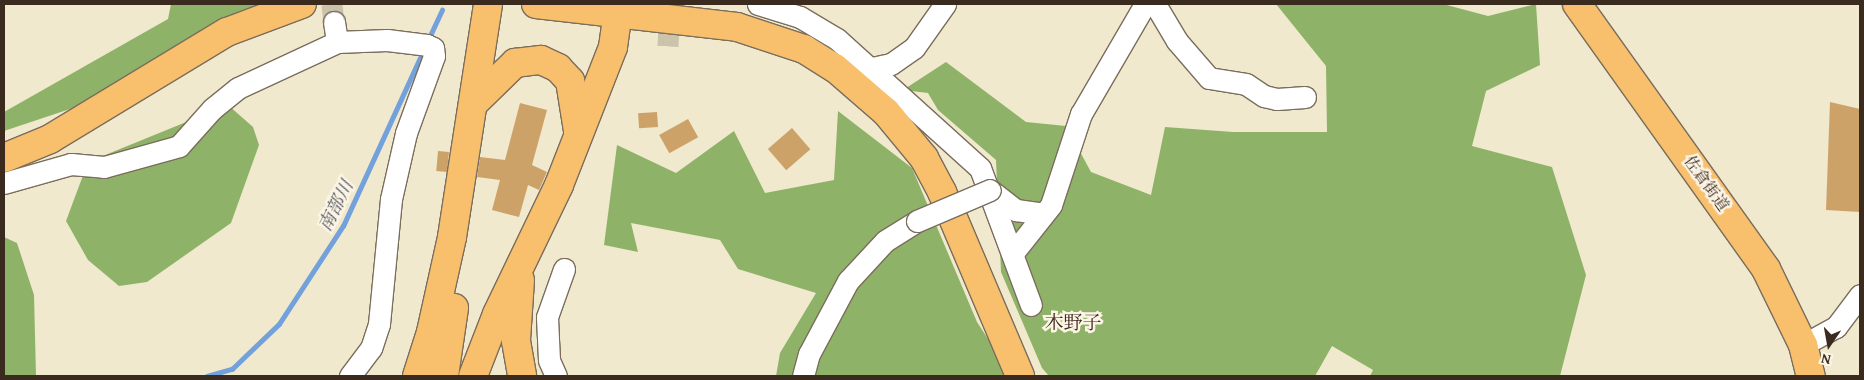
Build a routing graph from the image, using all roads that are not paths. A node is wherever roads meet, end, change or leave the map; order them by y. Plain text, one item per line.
1 (302, 4) edge
2 (488, 4) edge
3 (536, 4) edge
4 (758, 4) edge
5 (945, 4) edge
6 (1145, 4) edge
7 (1155, 4) edge
8 (1577, 4) edge
9 (618, 12) junction
10 (872, 68) junction
11 (1305, 97) dead end
12 (473, 104) junction
13 (579, 135) junction
14 (4, 158) edge
15 (4, 183) edge
16 (990, 190) junction
17 (1043, 214) junction
18 (452, 237) junction
19 (1013, 254) junction
20 (522, 263) junction
21 (564, 269) dead end
22 (1860, 295) edge
23 (1031, 305) dead end
24 (1802, 344) junction
25 (350, 376) edge
26 (417, 376) edge
27 (444, 376) edge
28 (473, 376) edge
29 (522, 376) edge
30 (556, 376) edge
31 (803, 376) edge
32 (1020, 376) edge
33 (1812, 376) edge

1 - 14 main road
2 - 12 main road
3 - 9 main road
4 - 10 street
5 - 10 street
6 - 17 street
7 - 11 street
8 - 24 main road, 佐倉街道
9 - 13 main road
9 - 32 main road
10 - 16 street
12 - 13 main road
12 - 18 main road
13 - 20 main road
15 - 25 street
16 - 17 street
16 - 19 street
16 - 31 street, bridge
17 - 19 street
18 - 26 main road
18 - 27 main road
19 - 23 street
20 - 28 main road
20 - 29 main road
21 - 30 street
22 - 24 street
24 - 33 main road, 佐倉街道

